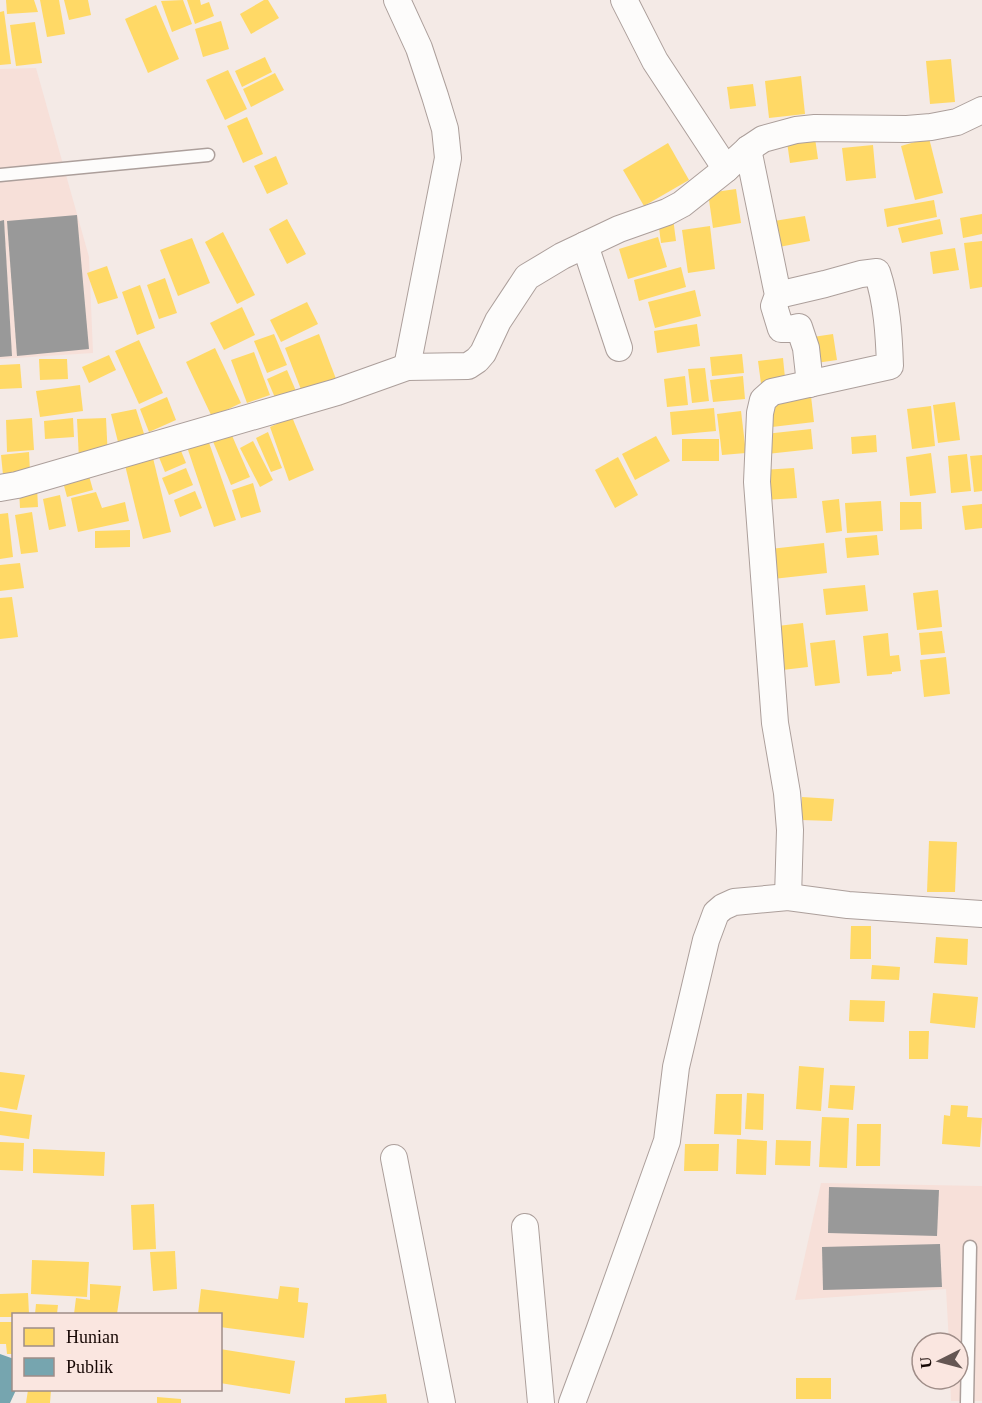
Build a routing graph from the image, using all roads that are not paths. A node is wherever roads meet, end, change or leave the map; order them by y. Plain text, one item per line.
1 (397, 0) edge
2 (624, 0) edge
3 (982, 110) edge
4 (748, 149) junction
5 (208, 155) dead end
6 (726, 169) junction
7 (0, 175) edge
8 (585, 245) junction
9 (778, 295) junction
10 (619, 348) dead end
11 (407, 367) junction
12 (810, 384) junction
13 (0, 488) edge
14 (788, 897) junction
15 (982, 914) edge
16 (394, 1158) dead end
17 (525, 1227) dead end
18 (970, 1247) dead end
19 (442, 1403) edge
20 (540, 1403) edge
21 (572, 1403) edge
22 (967, 1403) edge

1 - 11 street
2 - 6 street
3 - 4 street
4 - 6 street
4 - 9 street
5 - 7 lane
6 - 8 street
8 - 10 street
8 - 11 street
9 - 12 street
9 - 12 street
11 - 13 street
12 - 14 street
14 - 15 street
14 - 21 street
16 - 19 street
17 - 20 street
18 - 22 lane

